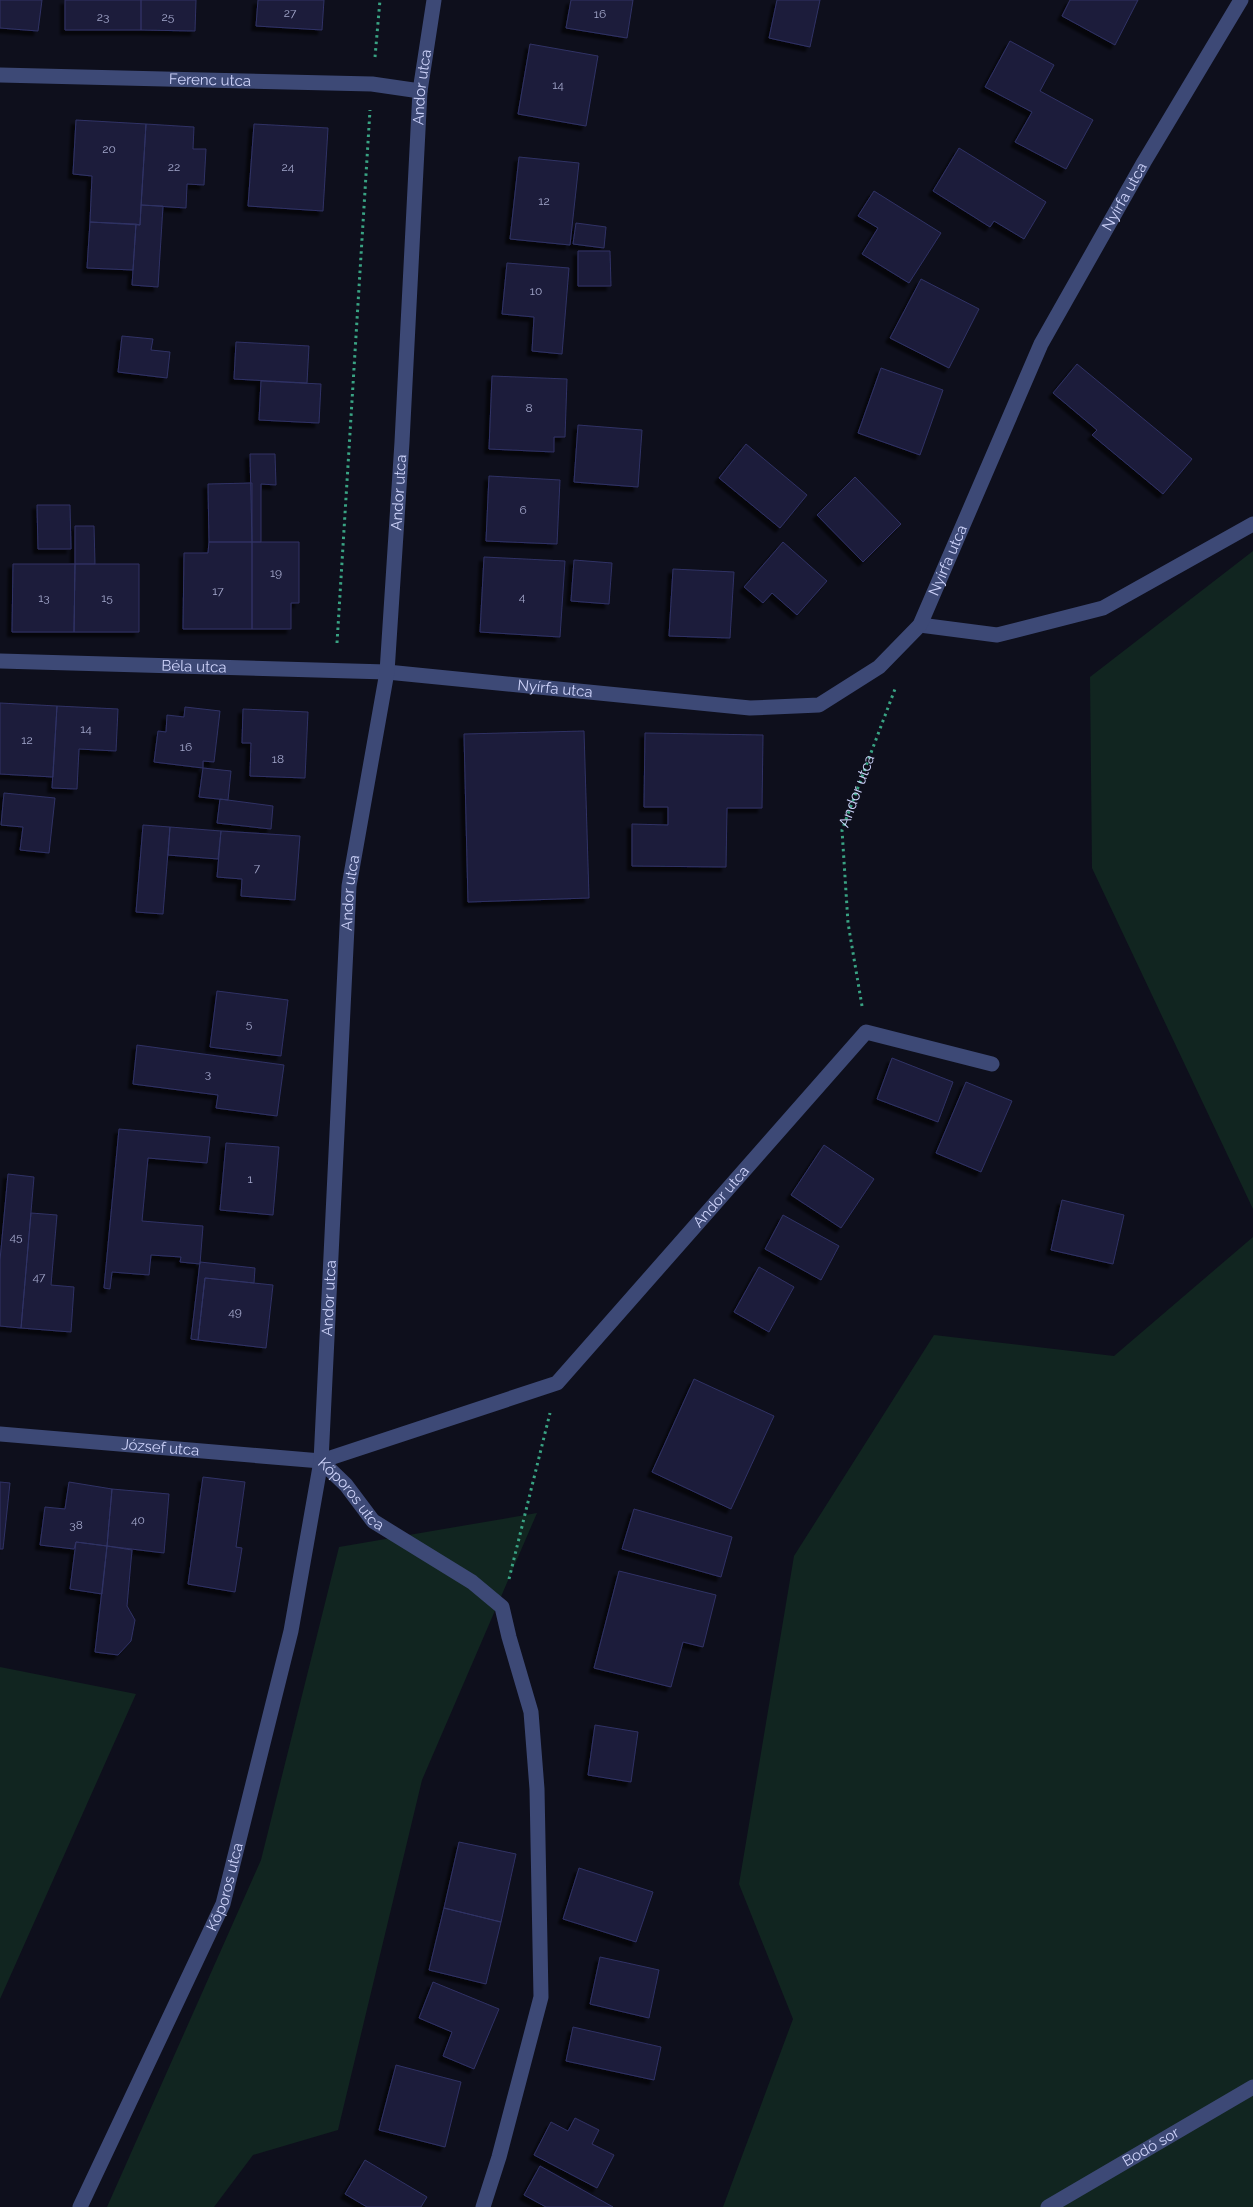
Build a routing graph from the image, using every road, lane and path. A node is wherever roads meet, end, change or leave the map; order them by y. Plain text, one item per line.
1 (380, 0) edge
2 (434, 0) edge
3 (1241, 0) edge
4 (0, 74) edge
5 (372, 84) junction
6 (420, 91) junction
7 (1253, 524) edge
8 (920, 625) junction
9 (0, 661) edge
10 (336, 672) junction
11 (387, 672) junction
12 (898, 681) dead end
13 (866, 1032) junction
14 (992, 1064) dead end
15 (557, 1383) junction
16 (0, 1434) edge
17 (322, 1461) junction
18 (502, 1607) junction
19 (1253, 2087) edge
20 (80, 2207) edge
21 (483, 2207) edge
22 (1048, 2207) edge

1 - 5 path
2 - 6 street, Andor utca
3 - 8 street, Nyírfa utca
4 - 5 street, Ferenc utca
5 - 6 street, Ferenc utca
5 - 10 path
6 - 11 street, Andor utca
7 - 8 street
8 - 11 street, Nyírfa utca
9 - 10 street, Béla utca
10 - 11 street, Béla utca
11 - 17 street, Andor utca
12 - 13 path, Andor utca
13 - 14 street
13 - 15 street, Andor utca
15 - 17 street
15 - 18 path
16 - 17 street, József utca
17 - 18 street, Kőporos utca
17 - 20 street, Kőporos utca
18 - 21 street
19 - 22 street, Bodó sor

